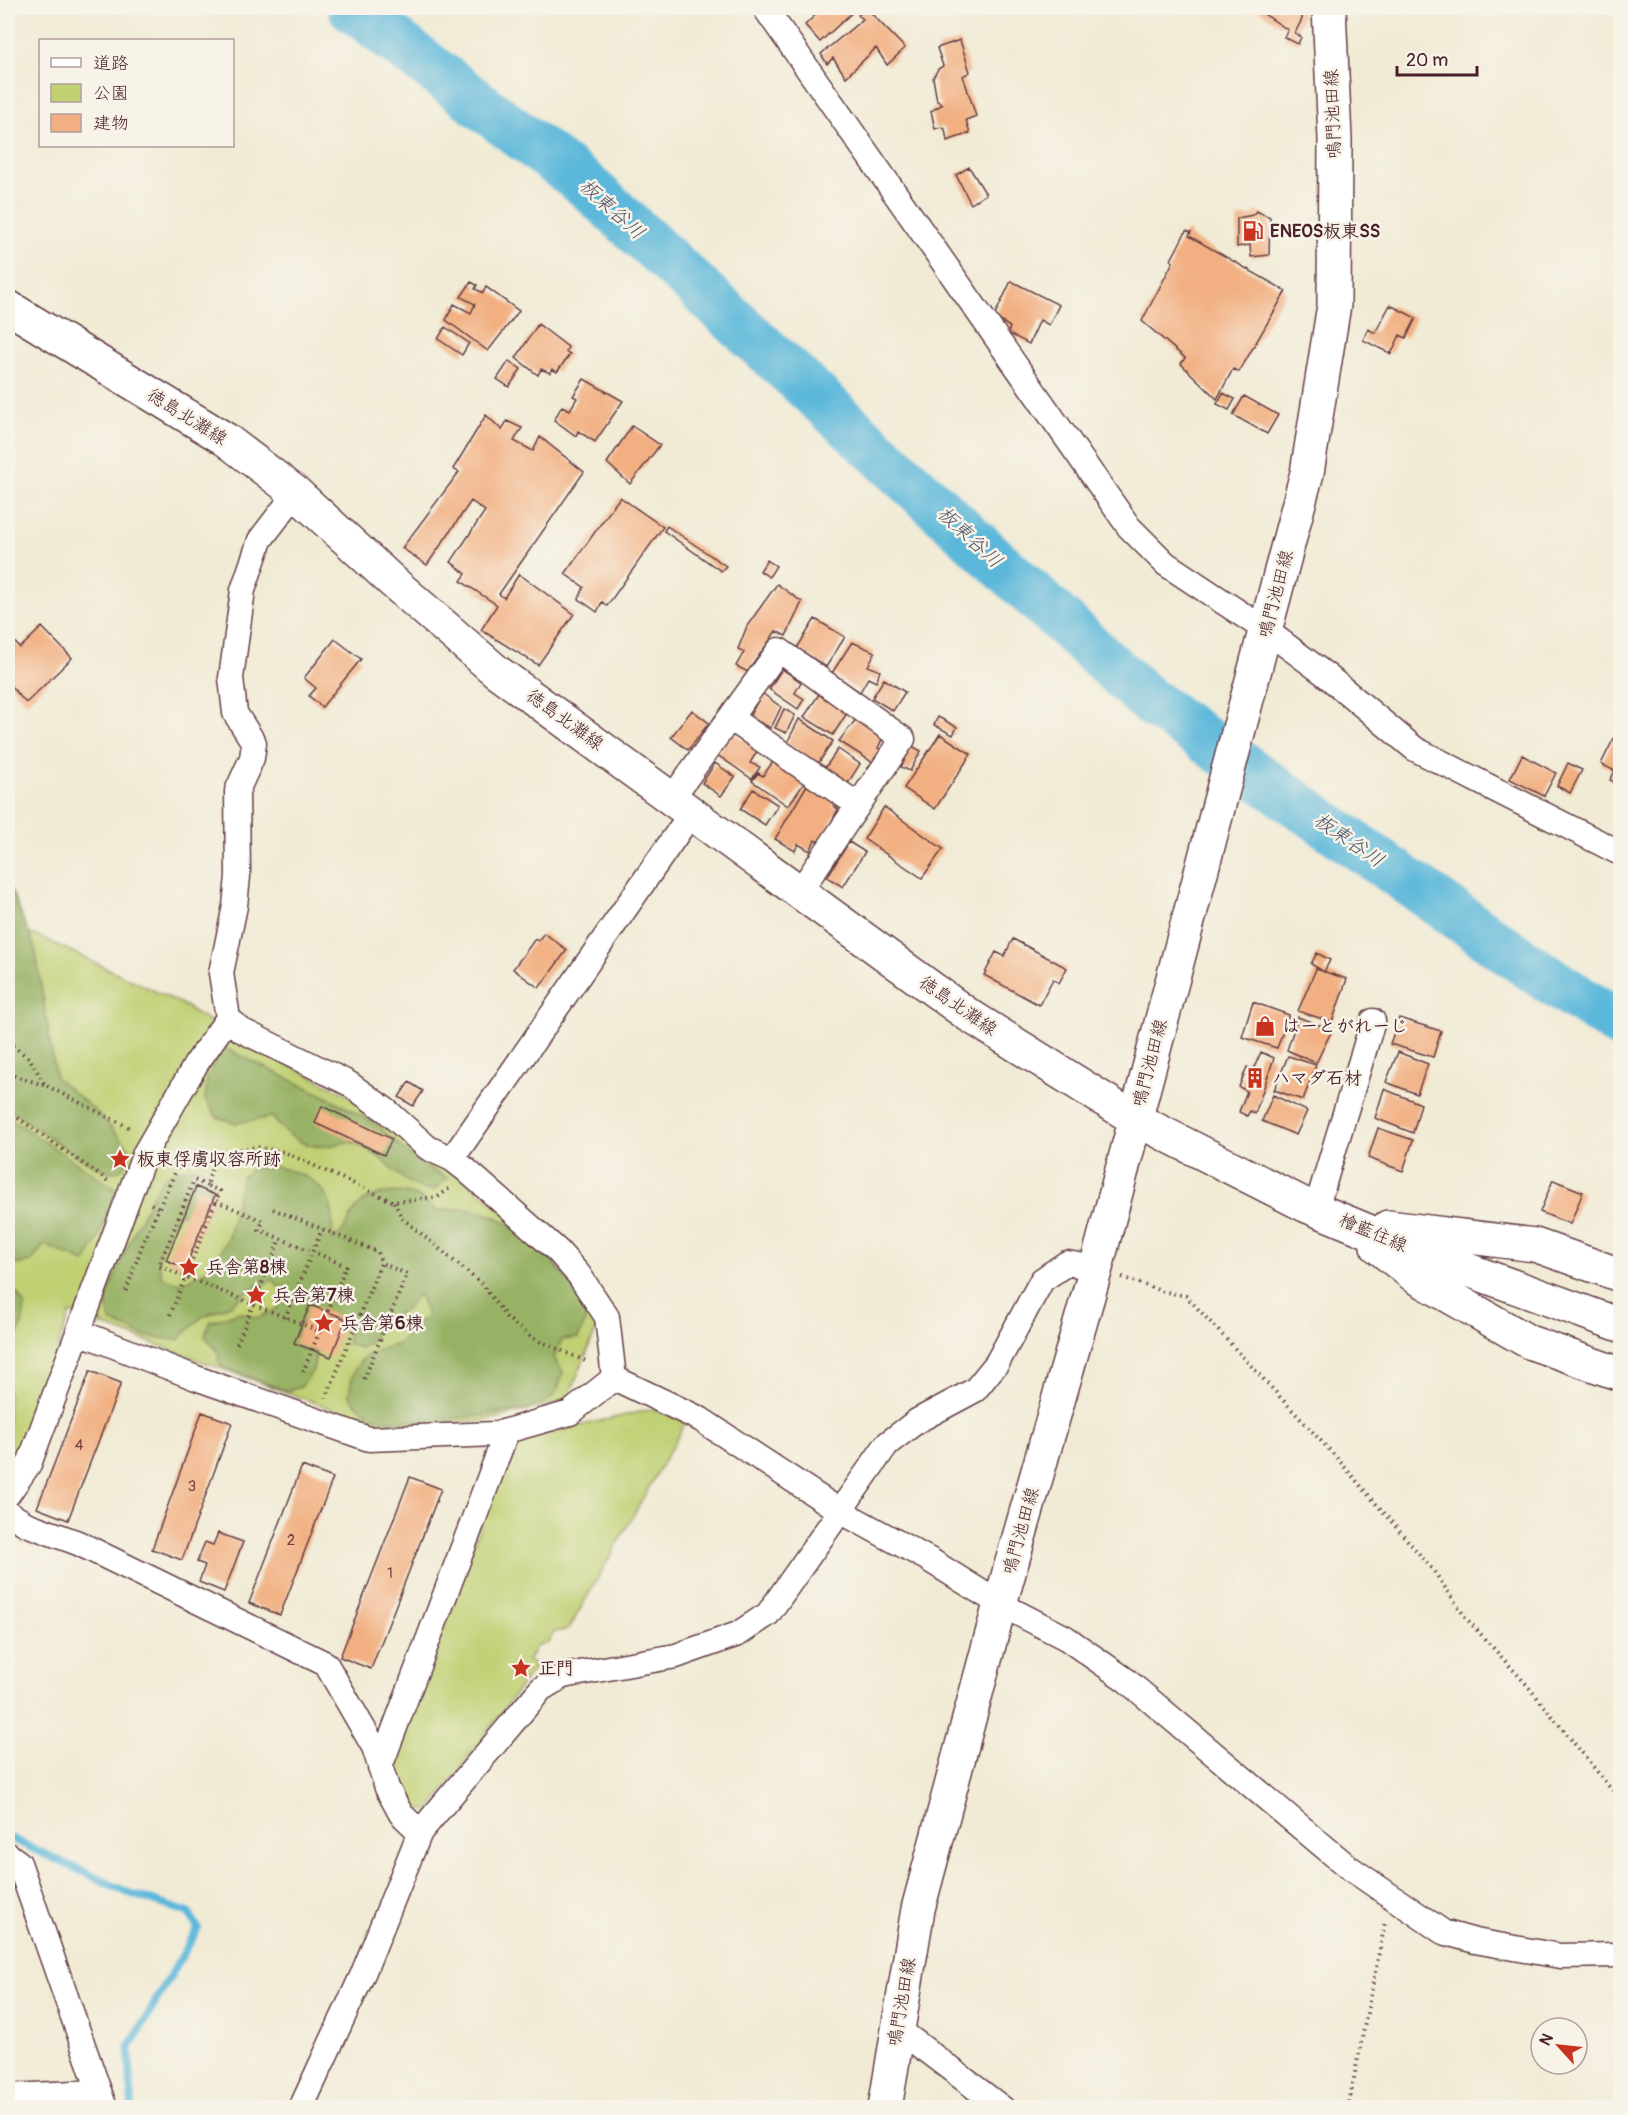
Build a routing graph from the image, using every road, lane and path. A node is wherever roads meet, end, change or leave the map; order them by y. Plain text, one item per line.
1 (765, 8) edge
2 (1329, 8) edge
3 (8, 307) edge
4 (296, 493) junction
5 (1263, 643) junction
6 (730, 718) junction
7 (682, 805) junction
8 (858, 805) junction
9 (1620, 853) edge
10 (800, 891) junction
11 (228, 1018) junction
12 (1373, 1021) dead end
13 (8, 1042) edge
14 (8, 1074) edge
15 (45, 1085) junction
16 (8, 1111) edge
17 (1136, 1119) junction
18 (148, 1146) junction
19 (216, 1152) junction
20 (459, 1164) junction
21 (177, 1168) junction
22 (207, 1186) junction
23 (130, 1196) junction
24 (216, 1201) junction
25 (394, 1202) junction
26 (273, 1209) dead end
27 (1316, 1209) junction
28 (1347, 1222) junction
29 (322, 1229) junction
30 (280, 1239) junction
31 (309, 1250) dead end
32 (316, 1253) dead end
33 (381, 1263) junction
34 (1096, 1268) junction
35 (1620, 1275) edge
36 (185, 1277) junction
37 (126, 1290) dead end
38 (253, 1304) junction
39 (170, 1315) dead end
40 (285, 1318) junction
41 (1620, 1324) edge
42 (320, 1331) junction
43 (79, 1332) junction
44 (237, 1344) dead end
45 (303, 1372) dead end
46 (1620, 1374) edge
47 (614, 1378) junction
48 (364, 1379) dead end
49 (317, 1421) junction
50 (507, 1431) junction
51 (10, 1485) edge
52 (840, 1511) junction
53 (8, 1513) edge
54 (1000, 1604) junction
55 (380, 1767) junction
56 (1620, 1800) edge
57 (420, 1833) junction
58 (8, 1855) edge
59 (1390, 1898) junction
60 (1620, 1954) edge
61 (898, 2029) junction
62 (8, 2097) edge
63 (102, 2100) edge
64 (301, 2108) edge
65 (885, 2108) edge
66 (1002, 2108) edge
67 (1348, 2108) edge

1 - 5 street
2 - 5 main road, 鳴門池田線
3 - 4 main road, 徳島北灘線
4 - 7 main road, 徳島北灘線
4 - 11 street
5 - 9 street
5 - 17 main road, 鳴門池田線
6 - 7 street
6 - 8 street
6 - 8 street
7 - 10 main road, 徳島北灘線
7 - 20 street
8 - 10 street
10 - 17 main road, 徳島北灘線
11 - 18 street
11 - 20 street
12 - 27 street
13 - 15 path
14 - 15 path
15 - 18 path
16 - 23 path
17 - 27 main road, 檜藍住線
17 - 34 main road, 鳴門池田線
18 - 21 path
18 - 23 street
19 - 21 path
19 - 22 path
19 - 25 path
20 - 25 path
20 - 47 street
21 - 37 path
22 - 24 path
22 - 36 path
23 - 43 street
24 - 30 path
24 - 36 path
25 - 47 path
26 - 29 path
27 - 28 main road, 檜藍住線
28 - 35 main road
28 - 41 main road, 檜藍住線
28 - 46 main road
29 - 33 path
29 - 40 path
30 - 31 path
30 - 38 path
32 - 42 path
33 - 48 path
33 - 49 path
34 - 52 street
34 - 54 main road, 鳴門池田線
34 - 56 path
36 - 38 path
36 - 39 path
38 - 40 path
38 - 44 path
40 - 42 path
42 - 45 path
43 - 49 street
43 - 51 street
47 - 50 street
47 - 52 street
49 - 50 street
50 - 55 street
52 - 54 street
52 - 57 street
53 - 55 street
54 - 59 street
54 - 61 main road, 鳴門池田線
55 - 57 street
57 - 64 street
58 - 63 street
59 - 60 street
59 - 67 path
61 - 65 main road, 鳴門池田線
61 - 66 street
62 - 63 street

